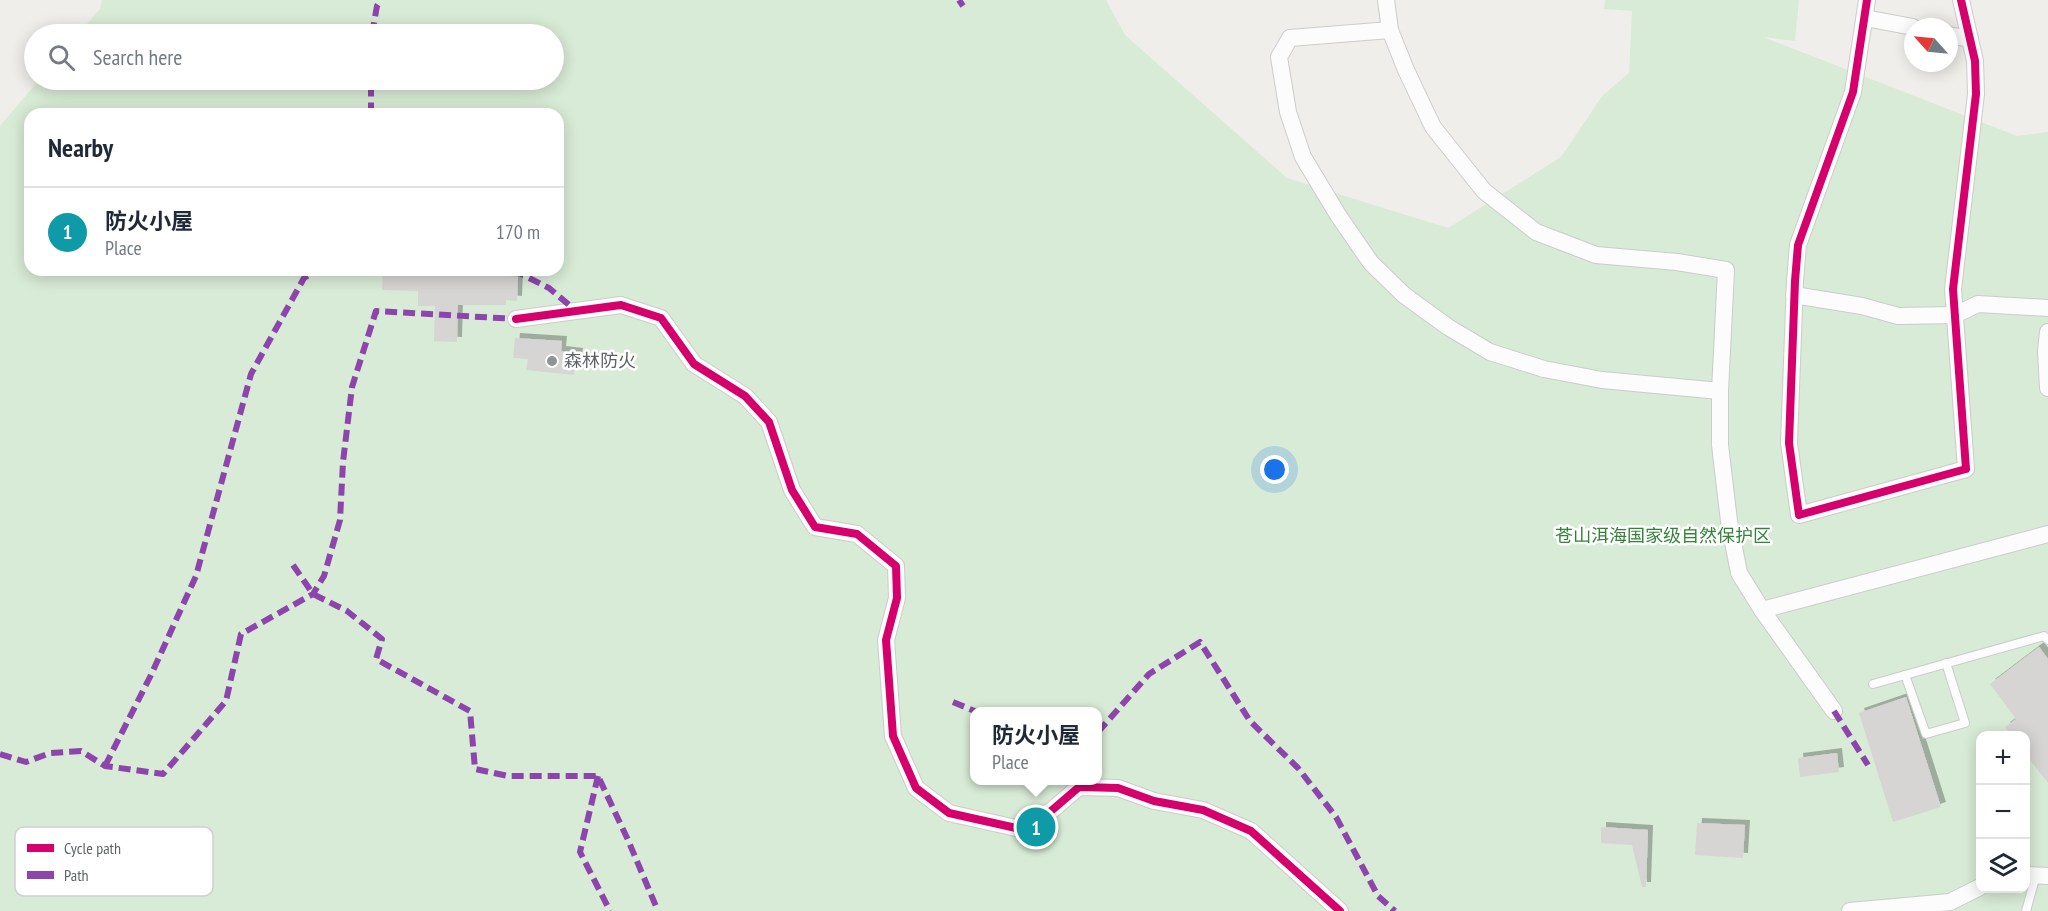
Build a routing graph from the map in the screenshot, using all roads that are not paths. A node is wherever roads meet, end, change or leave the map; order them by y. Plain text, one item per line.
1 (1386, 0) edge
2 (1867, 0) edge
3 (1961, 0) edge
4 (1865, 18) junction
5 (1904, 25) edge
6 (1390, 30) junction
7 (1958, 37) edge
8 (1970, 39) junction
9 (1794, 295) junction
10 (2048, 308) edge
11 (1955, 315) junction
12 (516, 319) dead end
13 (2048, 332) edge
14 (2048, 388) edge
15 (1720, 392) junction
16 (2048, 534) edge
17 (1762, 610) junction
18 (2048, 640) edge
19 (1946, 663) junction
20 (1905, 675) junction
21 (1873, 684) dead end
22 (1834, 711) dead end
23 (2037, 875) edge
24 (1976, 888) edge
25 (1340, 911) edge
26 (1850, 911) edge
27 (2026, 911) edge

1 - 6 street
2 - 4 street
3 - 8 street
4 - 5 street
4 - 9 street
6 - 15 street
6 - 15 street
7 - 8 street
8 - 11 street
9 - 11 street
9 - 11 street
10 - 11 street
12 - 25 street
13 - 14 street
15 - 17 street
16 - 17 street
17 - 22 street
18 - 19 lane
19 - 20 lane
19 - 20 lane
20 - 21 lane
23 - 27 lane
24 - 26 street

